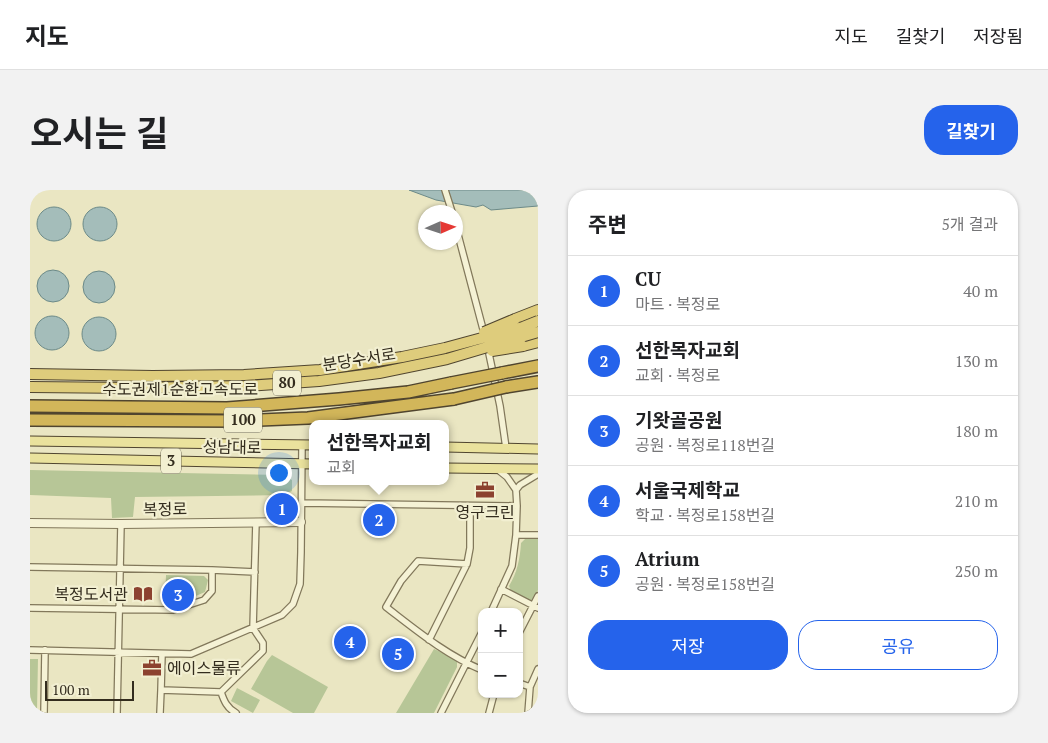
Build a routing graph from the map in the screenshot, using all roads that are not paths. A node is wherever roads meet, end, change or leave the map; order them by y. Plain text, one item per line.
1 (445, 190) edge
2 (450, 205) edge
3 (462, 250) edge
4 (538, 310) edge
5 (538, 321) edge
6 (538, 332) edge
7 (538, 342) edge
8 (445, 348) junction
9 (447, 359) junction
10 (538, 366) edge
11 (30, 374) edge
12 (538, 382) edge
13 (30, 387) edge
14 (30, 406) edge
15 (30, 420) edge
16 (30, 441) edge
17 (302, 445) junction
18 (309, 445) edge
19 (449, 447) edge
20 (506, 448) junction
21 (538, 449) edge
22 (30, 458) edge
23 (302, 464) junction
24 (309, 464) edge
25 (449, 468) edge
26 (496, 468) junction
27 (538, 469) edge
28 (538, 474) edge
29 (516, 490) junction
30 (302, 503) junction
31 (470, 506) junction
32 (517, 506) junction
33 (256, 522) junction
34 (301, 522) junction
35 (30, 523) edge
36 (121, 524) junction
37 (516, 535) junction
38 (538, 535) edge
39 (467, 564) junction
40 (30, 567) edge
41 (120, 568) junction
42 (212, 570) junction
43 (255, 572) junction
44 (501, 590) junction
45 (538, 596) edge
46 (535, 607) edge
47 (30, 608) edge
48 (493, 608) edge
49 (120, 609) junction
50 (523, 626) edge
51 (253, 628) junction
52 (429, 640) junction
53 (478, 640) edge
54 (30, 650) edge
55 (46, 650) junction
56 (119, 653) junction
57 (162, 654) junction
58 (466, 663) junction
59 (478, 668) edge
60 (538, 668) edge
61 (523, 685) edge
62 (530, 687) junction
63 (161, 690) junction
64 (221, 692) junction
65 (493, 698) edge
66 (44, 713) edge
67 (117, 713) edge
68 (160, 713) edge
69 (236, 713) edge
70 (441, 713) edge
71 (489, 713) edge
72 (528, 713) edge

1 - 2 street
3 - 20 street
4 - 8 highway, bridge
5 - 8 highway, 분당수서로 / 80, bridge
6 - 9 highway, 분당수서로 / 80, bridge
7 - 9 highway, bridge
8 - 11 highway, 분당수서로 / 80, bridge
9 - 13 highway, 분당수서로 / 80, bridge
10 - 14 highway, 수도권제1순환고속도로 / 100, bridge
12 - 15 highway, 수도권제1순환고속도로 / 100, bridge
16 - 17 main road, 성남대로 / 3
17 - 18 main road, 성남대로 / 3
17 - 23 street
19 - 20 main road
20 - 21 main road
22 - 23 main road, 성남대로 / 3
23 - 24 main road, 성남대로 / 3
23 - 30 street
25 - 26 main road
26 - 27 main road
26 - 29 street
28 - 29 street
29 - 32 street
30 - 31 street
30 - 34 street
31 - 32 street
31 - 39 street
32 - 37 street
33 - 34 street, 복정로
33 - 36 street, 복정로
33 - 43 street
34 - 51 street
35 - 36 street, 복정로
36 - 41 street
37 - 38 street
37 - 44 street
39 - 52 street
39 - 52 street
40 - 41 street
41 - 42 street
41 - 49 street
42 - 43 street
42 - 49 street
43 - 51 street
44 - 46 street
44 - 48 street
45 - 46 street
46 - 50 street
47 - 49 street
49 - 56 street
51 - 57 street
51 - 64 street
52 - 58 street
53 - 58 street
54 - 55 street
55 - 56 street
55 - 66 street
56 - 57 street
56 - 67 street
57 - 63 street
58 - 59 street
58 - 70 street
60 - 62 street
61 - 62 street
62 - 72 street
63 - 64 street
63 - 68 street
64 - 69 street
65 - 71 street

